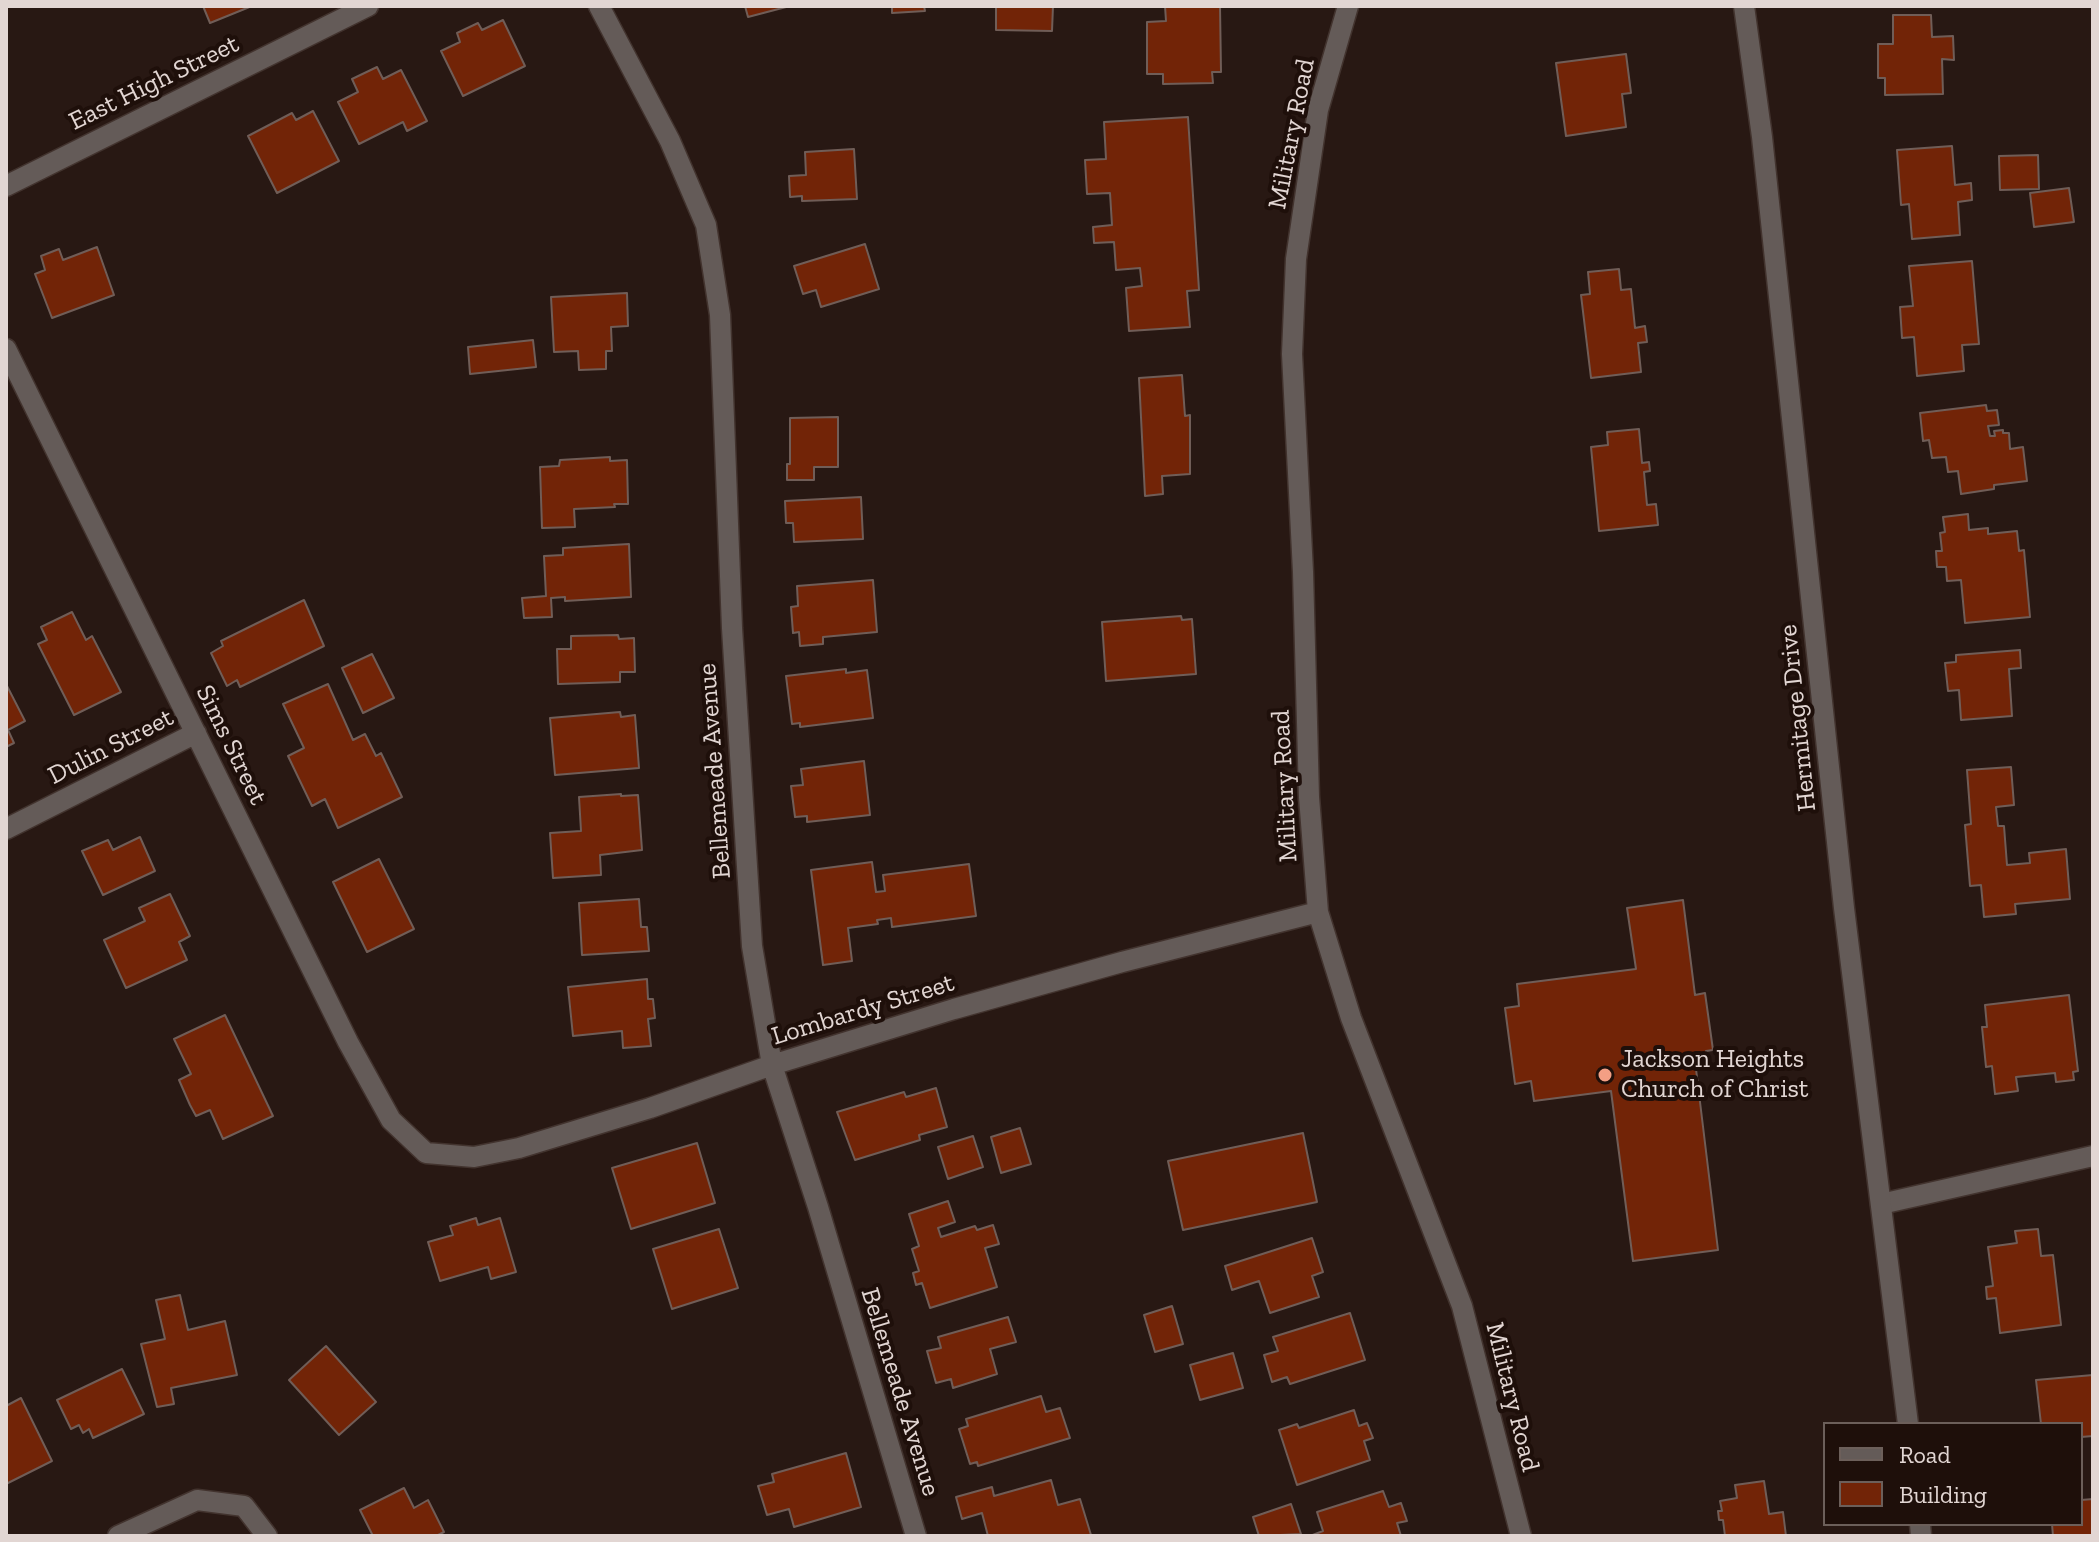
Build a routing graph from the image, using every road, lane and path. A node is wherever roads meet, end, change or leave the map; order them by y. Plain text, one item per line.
1 (368, 6) edge
2 (599, 6) edge
3 (1348, 6) edge
4 (1744, 6) edge
5 (6, 186) edge
6 (6, 349) edge
7 (196, 733) junction
8 (6, 829) edge
9 (1318, 912) junction
10 (772, 1065) junction
11 (426, 1153) joint
12 (2093, 1156) edge
13 (1881, 1204) junction
14 (1908, 1422) edge
15 (118, 1536) edge
16 (267, 1536) edge
17 (916, 1536) edge
18 (1521, 1536) edge

1 - 5 street, East High Street
2 - 10 street, Bellemeade Avenue
3 - 9 street, Military Road
4 - 13 street, Hermitage Drive
6 - 7 street, Sims Street
7 - 8 street, Dulin Street
7 - 11 street, Sims Street
9 - 10 street, Lombardy Street
9 - 18 street, Military Road
10 - 11 street, Lombardy Street
10 - 17 street, Bellemeade Avenue
12 - 13 street
13 - 14 street, Hermitage Drive
15 - 16 street

